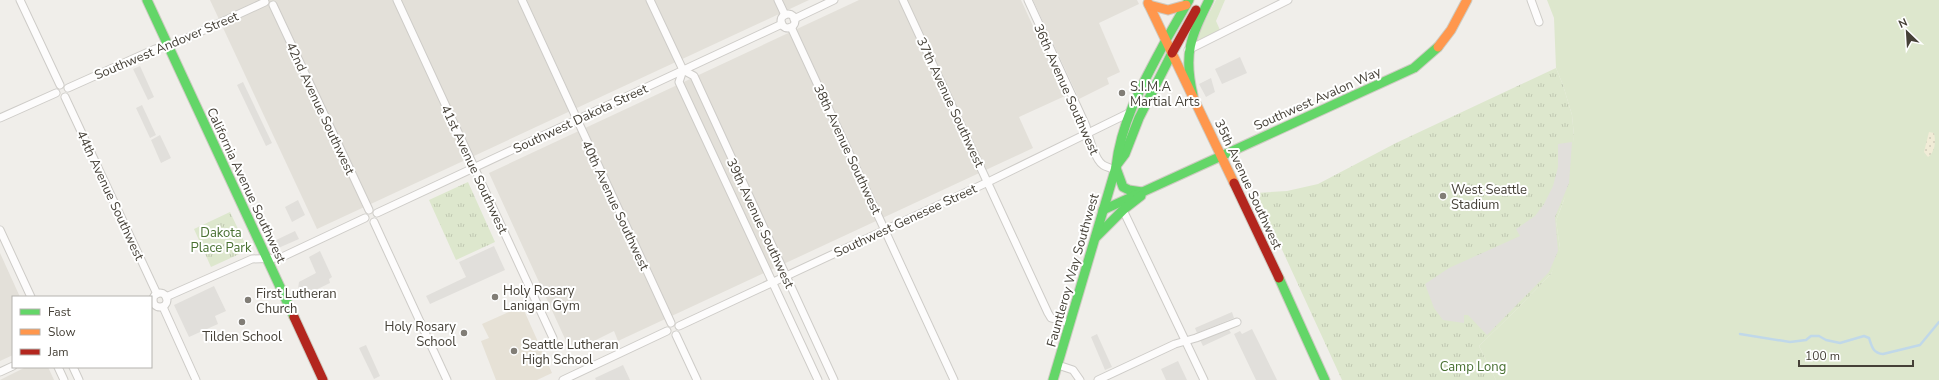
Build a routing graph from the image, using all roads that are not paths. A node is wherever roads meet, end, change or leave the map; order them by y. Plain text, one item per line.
1 (20, 0) edge
2 (147, 0) edge
3 (397, 0) edge
4 (522, 0) edge
5 (650, 0) edge
6 (778, 0) edge
7 (834, 0) edge
8 (903, 0) edge
9 (1028, 0) edge
10 (1201, 0) edge
11 (1209, 0) edge
12 (1288, 0) edge
13 (1467, 0) edge
14 (1531, 0) edge
15 (265, 1) edge
16 (1187, 2) edge
17 (275, 3) edge
18 (1148, 3) edge
19 (785, 16) junction
20 (794, 19) junction
21 (1539, 22) dead end
22 (782, 24) junction
23 (791, 27) junction
24 (1166, 40) junction
25 (169, 45) junction
26 (1187, 50) junction
27 (1172, 53) junction
28 (683, 70) junction
29 (60, 85) junction
30 (68, 88) junction
31 (56, 93) junction
32 (1193, 95) junction
33 (65, 97) junction
34 (1131, 112) junction
35 (0, 118) edge
36 (577, 120) junction
37 (1087, 135) junction
38 (1222, 156) junction
39 (474, 167) junction
40 (1115, 168) junction
41 (988, 182) junction
42 (1151, 188) junction
43 (1142, 192) junction
44 (1124, 200) junction
45 (369, 210) junction
46 (1103, 210) junction
47 (1123, 210) junction
48 (377, 213) junction
49 (365, 218) junction
50 (374, 222) junction
51 (885, 229) junction
52 (0, 230) edge
53 (1094, 239) junction
54 (267, 258) junction
55 (786, 276) junction
56 (772, 282) junction
57 (157, 294) junction
58 (31, 296) edge
59 (166, 297) junction
60 (152, 303) edge
61 (163, 307) junction
62 (1237, 322) dead end
63 (671, 323) junction
64 (1069, 323) junction
65 (679, 326) junction
66 (667, 331) junction
67 (676, 335) junction
68 (553, 338) dead end
69 (1186, 341) junction
70 (1058, 365) junction
71 (12, 366) edge
72 (58, 368) edge
73 (73, 368) edge
74 (0, 372) edge
75 (572, 378) edge
76 (64, 380) edge
77 (79, 380) edge
78 (196, 380) edge
79 (323, 380) edge
80 (447, 380) edge
81 (563, 380) edge
82 (697, 380) edge
83 (818, 380) edge
84 (834, 380) edge
85 (954, 380) edge
86 (1053, 380) edge
87 (1080, 380) edge
88 (1098, 380) edge
89 (1204, 380) edge
90 (1325, 380) edge

1 - 29 street
2 - 25 main road, California Avenue Southwest
3 - 39 street, 41st Avenue Southwest
4 - 36 street, 40th Avenue Southwest
5 - 28 street, 39th Avenue Southwest
6 - 19 street
7 - 20 street
8 - 41 street, 37th Avenue Southwest
9 - 37 street, 36th Avenue Southwest
10 - 27 main road, Fauntleroy Way Southwest
11 - 26 main road
12 - 26 street
13 - 38 main road, Southwest Avalon Way
14 - 21 street
15 - 17 street
15 - 25 street, Southwest Andover Street
16 - 18 main road
16 - 24 main road, Fauntleroy Way Southwest
17 - 45 street, 42nd Avenue Southwest
18 - 24 main road, 35th Avenue Southwest
19 - 20 street
19 - 22 street
20 - 23 street
22 - 23 street
22 - 28 street, Southwest Dakota Street
23 - 51 street, 38th Avenue Southwest
24 - 27 main road, 35th Avenue Southwest
24 - 34 main road, Fauntleroy Way Southwest
25 - 30 street, Southwest Andover Street
25 - 54 main road, California Avenue Southwest
26 - 32 main road
27 - 32 main road, 35th Avenue Southwest
27 - 40 main road, Fauntleroy Way Southwest
28 - 36 street, Southwest Dakota Street
28 - 55 street, 39th Avenue Southwest
28 - 56 street, 39th Avenue Southwest
29 - 30 street
29 - 31 street
30 - 33 street
31 - 33 street
31 - 35 street
32 - 38 main road, 35th Avenue Southwest
33 - 57 street, 44th Avenue Southwest
34 - 37 street, Southwest Genesee Street
34 - 40 main road, Fauntleroy Way Southwest
36 - 39 street, Southwest Dakota Street
36 - 63 street, 40th Avenue Southwest
37 - 40 street, 36th Avenue Southwest
37 - 41 street, Southwest Genesee Street
38 - 42 main road, Southwest Avalon Way
38 - 90 main road, 35th Avenue Southwest
39 - 48 street, Southwest Dakota Street
39 - 68 street, 41st Avenue Southwest
40 - 43 main road
40 - 46 main road, Fauntleroy Way Southwest
41 - 51 street, Southwest Genesee Street
41 - 64 street, 37th Avenue Southwest
42 - 43 main road, Southwest Avalon Way
42 - 47 main road, Southwest Avalon Way
43 - 44 main road, Southwest Avalon Way
44 - 46 main road, Southwest Avalon Way
44 - 47 main road
45 - 48 street
45 - 49 street
46 - 53 main road, Fauntleroy Way Southwest
47 - 53 main road, Southwest Avalon Way
47 - 69 street
48 - 50 street
49 - 50 street
49 - 54 street
50 - 80 street
51 - 55 street, Southwest Genesee Street
51 - 85 street, 38th Avenue Southwest
52 - 58 street
53 - 64 main road, Fauntleroy Way Southwest
54 - 59 street
54 - 79 main road, California Avenue Southwest
55 - 56 street, Southwest Genesee Street
55 - 84 street, 39th Avenue Southwest
56 - 65 street, Southwest Genesee Street
56 - 83 street, 39th Avenue Southwest
57 - 59 street
57 - 60 street
59 - 61 street
60 - 61 street
61 - 78 street
62 - 69 street
63 - 65 street
63 - 66 street
64 - 70 main road, Fauntleroy Way Southwest
65 - 67 street
66 - 67 street
66 - 75 street
67 - 82 street
69 - 88 street
69 - 89 street
70 - 86 main road, Fauntleroy Way Southwest
70 - 87 street
71 - 74 street
72 - 76 street
73 - 77 street
75 - 81 street

